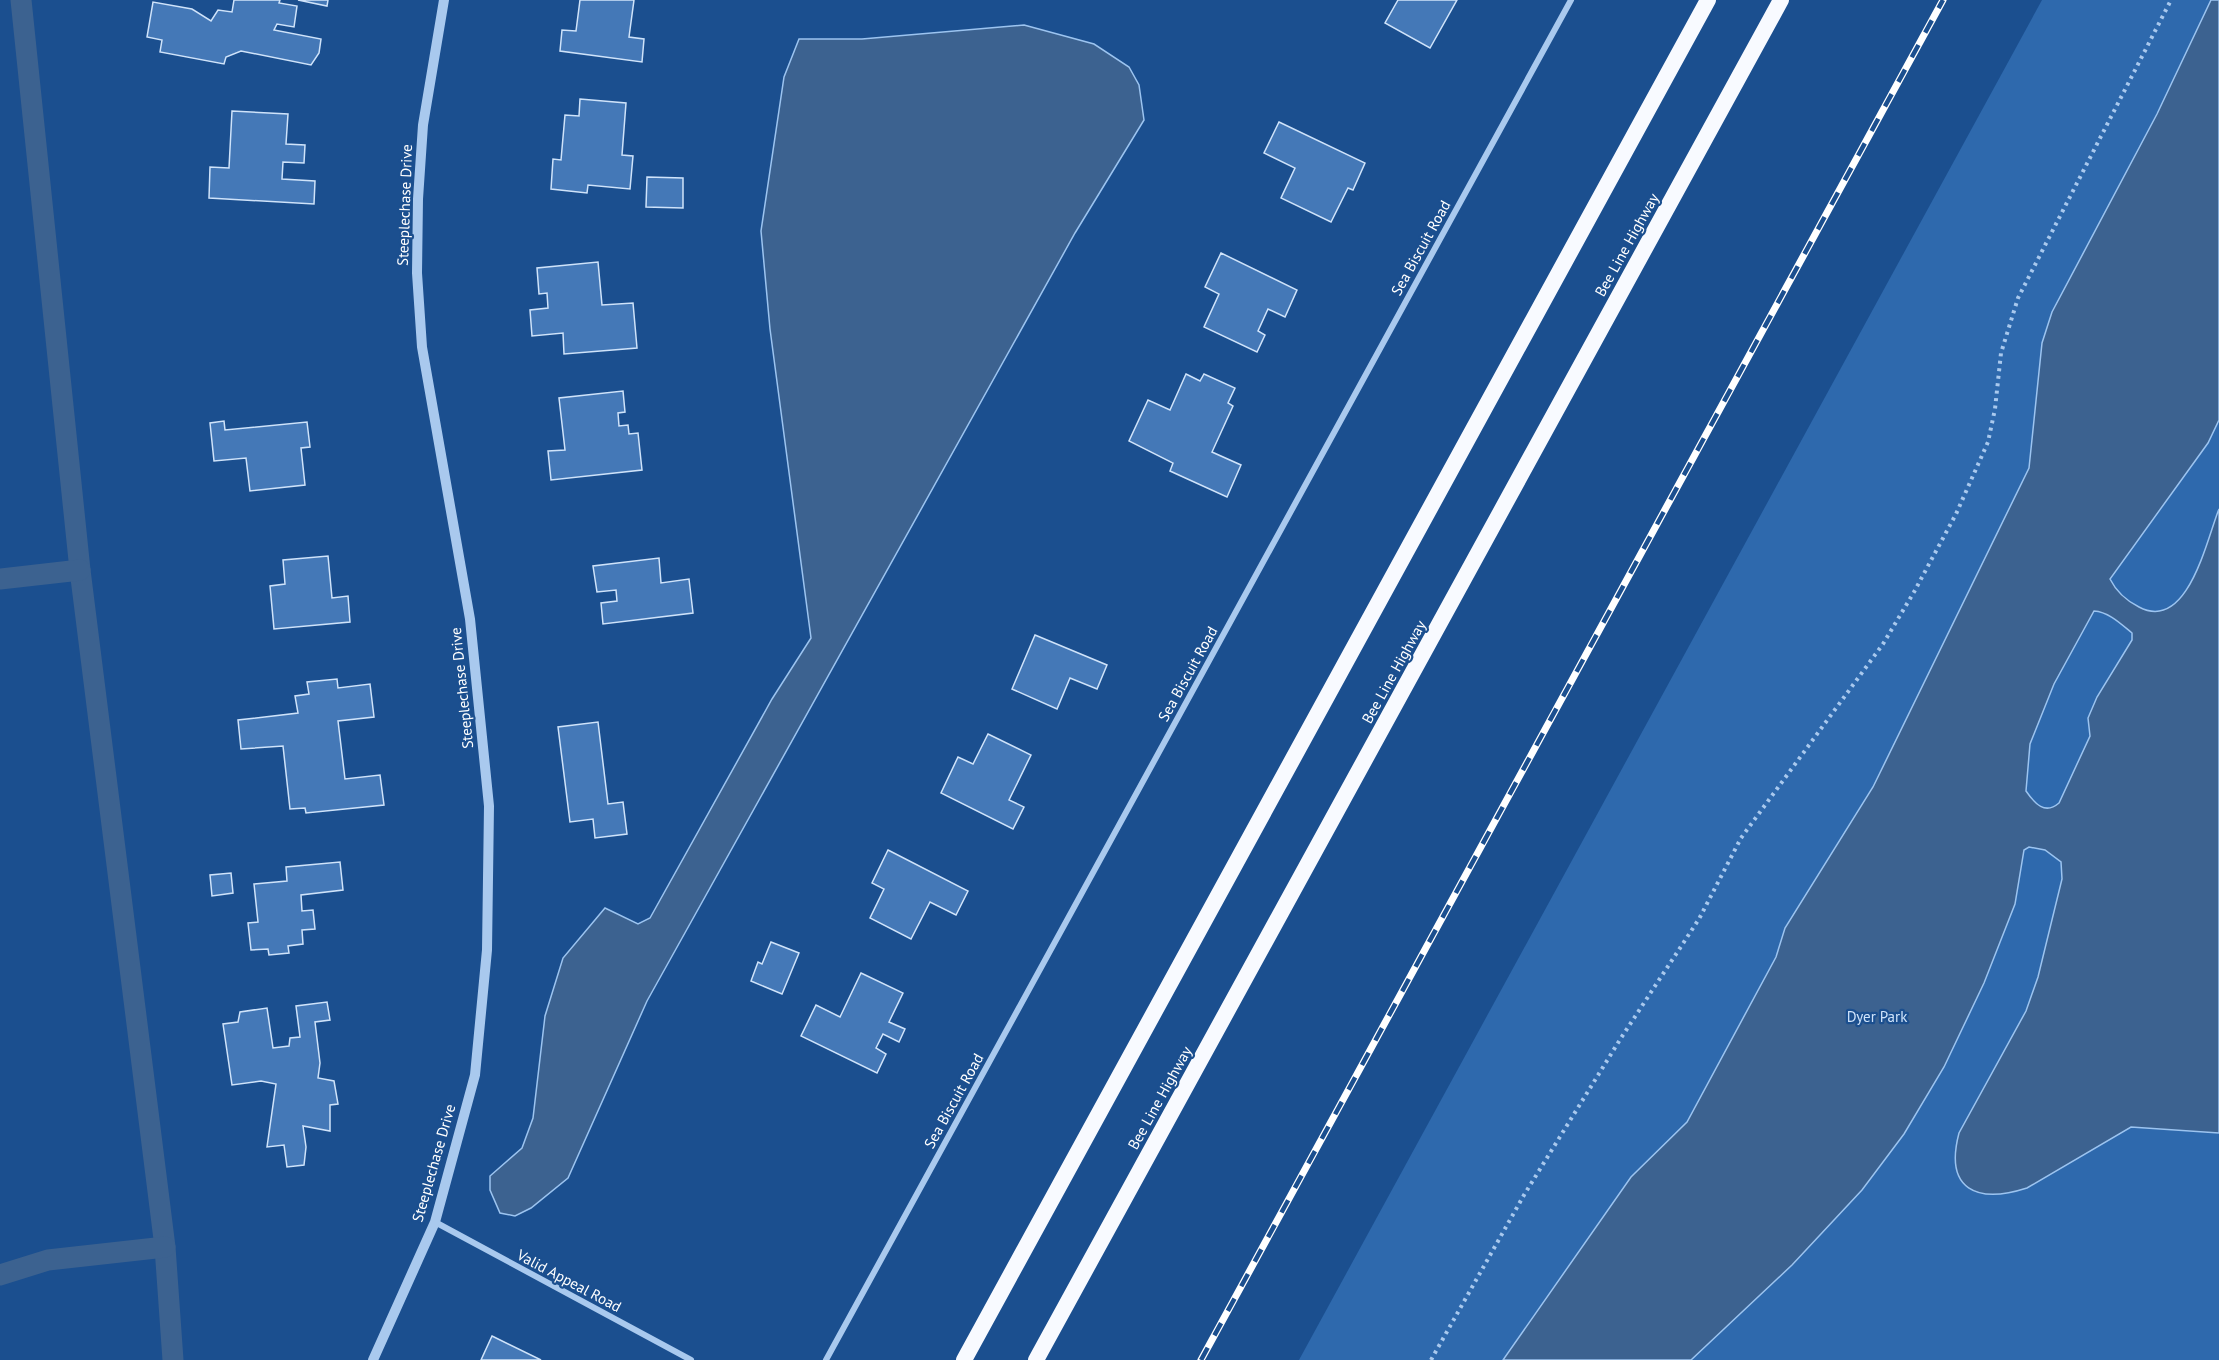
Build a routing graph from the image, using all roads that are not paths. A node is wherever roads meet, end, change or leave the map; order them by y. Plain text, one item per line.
1 (444, 0) edge
2 (1570, 0) edge
3 (1708, 0) edge
4 (1781, 0) edge
5 (435, 1222) junction
6 (373, 1360) edge
7 (691, 1360) edge
8 (826, 1360) edge
9 (964, 1360) edge
10 (1036, 1360) edge

1 - 5 street, Steeplechase Drive
2 - 8 street, Sea Biscuit Road
3 - 9 highway
4 - 10 highway, Bee Line Highway
5 - 6 street, Steeplechase Drive
5 - 7 street, Valid Appeal Road

